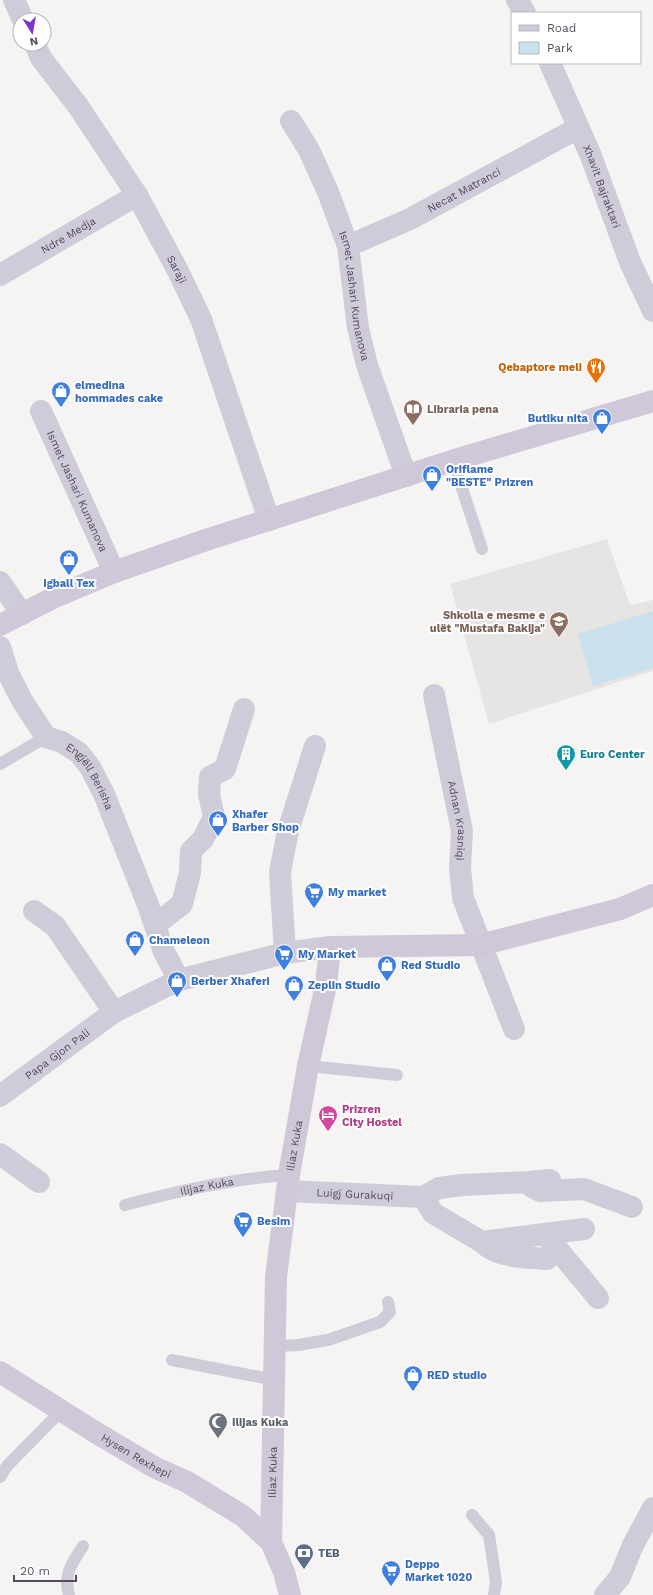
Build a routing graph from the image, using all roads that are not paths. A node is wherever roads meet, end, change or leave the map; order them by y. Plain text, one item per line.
1 (14, 0) edge
2 (517, 0) edge
3 (19, 12) edge
4 (524, 12) edge
5 (38, 52) edge
6 (550, 64) edge
7 (291, 121) dead end
8 (578, 128) junction
9 (137, 195) junction
10 (348, 246) junction
11 (0, 275) edge
12 (653, 311) edge
13 (653, 401) edge
14 (41, 411) dead end
15 (453, 461) junction
16 (406, 476) junction
17 (269, 520) junction
18 (482, 549) dead end
19 (114, 572) junction
20 (0, 582) edge
21 (22, 614) junction
22 (0, 625) edge
23 (0, 647) edge
24 (434, 695) dead end
25 (244, 709) dead end
26 (46, 737) junction
27 (315, 746) dead end
28 (0, 764) edge
29 (653, 895) edge
30 (34, 911) dead end
31 (155, 925) junction
32 (480, 945) junction
33 (330, 948) junction
34 (285, 953) junction
35 (179, 980) junction
36 (114, 1012) junction
37 (514, 1028) dead end
38 (308, 1066) junction
39 (397, 1075) dead end
40 (0, 1096) edge
41 (0, 1154) edge
42 (38, 1182) dead end
43 (288, 1183) junction
44 (423, 1197) junction
45 (125, 1205) dead end
46 (632, 1207) dead end
47 (584, 1229) dead end
48 (545, 1234) junction
49 (482, 1242) junction
50 (547, 1260) dead end
51 (598, 1298) dead end
52 (388, 1302) dead end
53 (275, 1346) junction
54 (172, 1360) dead end
55 (0, 1372) edge
56 (275, 1380) junction
57 (61, 1411) junction
58 (0, 1477) edge
59 (653, 1508) edge
60 (472, 1515) dead end
61 (271, 1542) junction
62 (83, 1546) dead end
63 (70, 1595) edge
64 (290, 1595) edge
65 (494, 1595) edge
66 (605, 1595) edge

1 - 3 street
2 - 4 street
5 - 9 street, Saraji
6 - 8 street, Xhavit Bajraktari
7 - 10 street, Ismet Jashari Kumanova
8 - 10 street, Necat Matranci
8 - 12 street, Xhavit Bajraktari
9 - 11 street, Ndre Medja
9 - 17 street, Saraji
10 - 16 street, Ismet Jashari Kumanova
13 - 15 street
14 - 19 street, Ismet Jashari Kumanova
15 - 16 street
15 - 18 lane
16 - 17 street
17 - 19 street
19 - 21 street
20 - 21 street
21 - 22 street
23 - 26 street
24 - 32 street, Adnan Krasniqi
25 - 31 street
26 - 28 lane
26 - 31 street, Engjëll Berisha
27 - 34 street
29 - 32 street
30 - 36 street
31 - 35 street, Engjëll Berisha
32 - 33 street
32 - 37 street, Adnan Krasniqi
33 - 34 street
33 - 38 street, Iliaz Kuka
34 - 35 street
35 - 36 street, Papa Gjon Pali
36 - 40 street, Papa Gjon Pali
38 - 39 lane
38 - 43 street, Iliaz Kuka
41 - 42 street
43 - 44 street, Luigj Gurakuqi
43 - 45 lane, Ilijaz Kuka
43 - 53 street, Iliaz Kuka
44 - 46 street
44 - 49 street
47 - 48 street
48 - 49 street
48 - 51 street
49 - 50 street
52 - 53 lane
53 - 56 street, Iliaz Kuka
54 - 56 lane
55 - 57 street, Hysen Rexhepi
56 - 61 street, Iliaz Kuka
57 - 58 lane
57 - 61 street, Hysen Rexhepi
59 - 66 street
60 - 65 lane
61 - 64 street, Iliaz Kuka
62 - 63 lane

